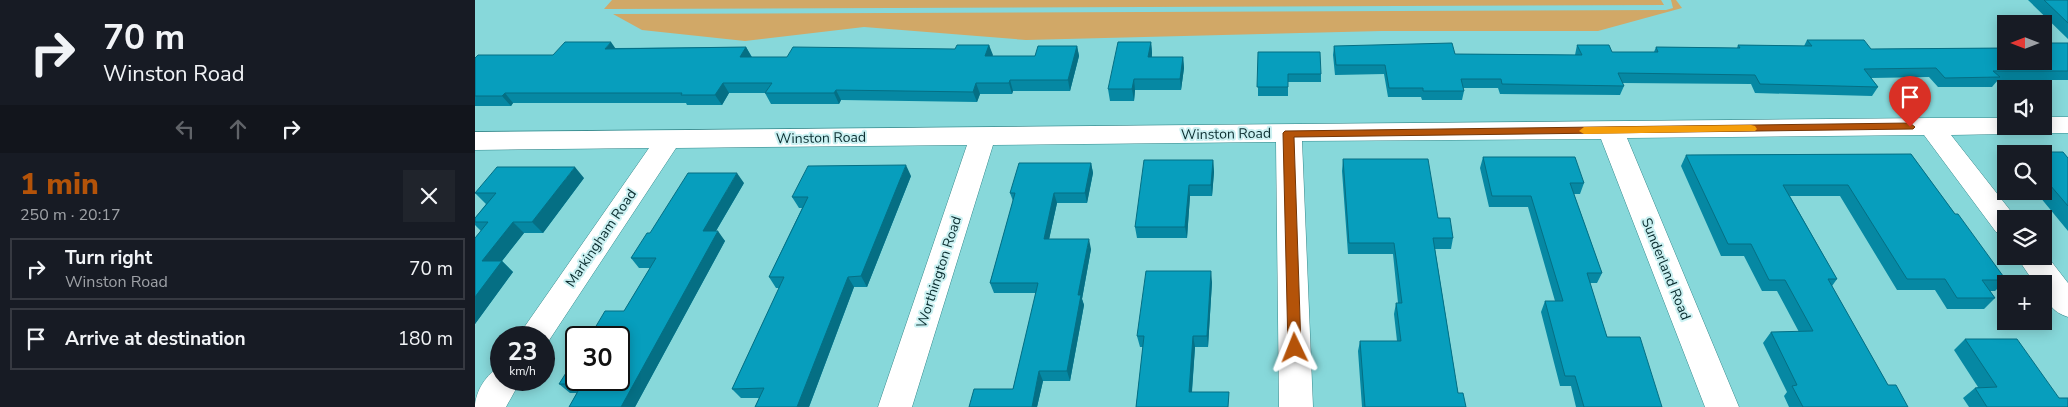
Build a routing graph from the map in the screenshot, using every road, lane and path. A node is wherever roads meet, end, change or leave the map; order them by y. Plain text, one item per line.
1 (2068, 125) edge
2 (1930, 126) junction
3 (1997, 126) edge
4 (2052, 126) edge
5 (1611, 131) junction
6 (1289, 133) junction
7 (983, 136) junction
8 (669, 139) junction
9 (475, 141) edge
10 (1997, 213) edge
11 (2037, 265) edge
12 (2068, 305) edge
13 (542, 326) edge
14 (498, 391) edge
15 (487, 407) edge
16 (895, 407) edge
17 (1296, 407) edge
18 (1722, 407) edge

1 - 4 street
2 - 3 street, Winston Road
2 - 5 street, Winston Road
2 - 10 street
5 - 6 street, Winston Road
5 - 18 street, Sunderland Road
6 - 7 street, Winston Road
6 - 17 street
7 - 8 street, Winston Road
7 - 16 street, Worthington Road
8 - 9 street, Winston Road
8 - 13 street, Markingham Road
11 - 12 street
14 - 15 street

